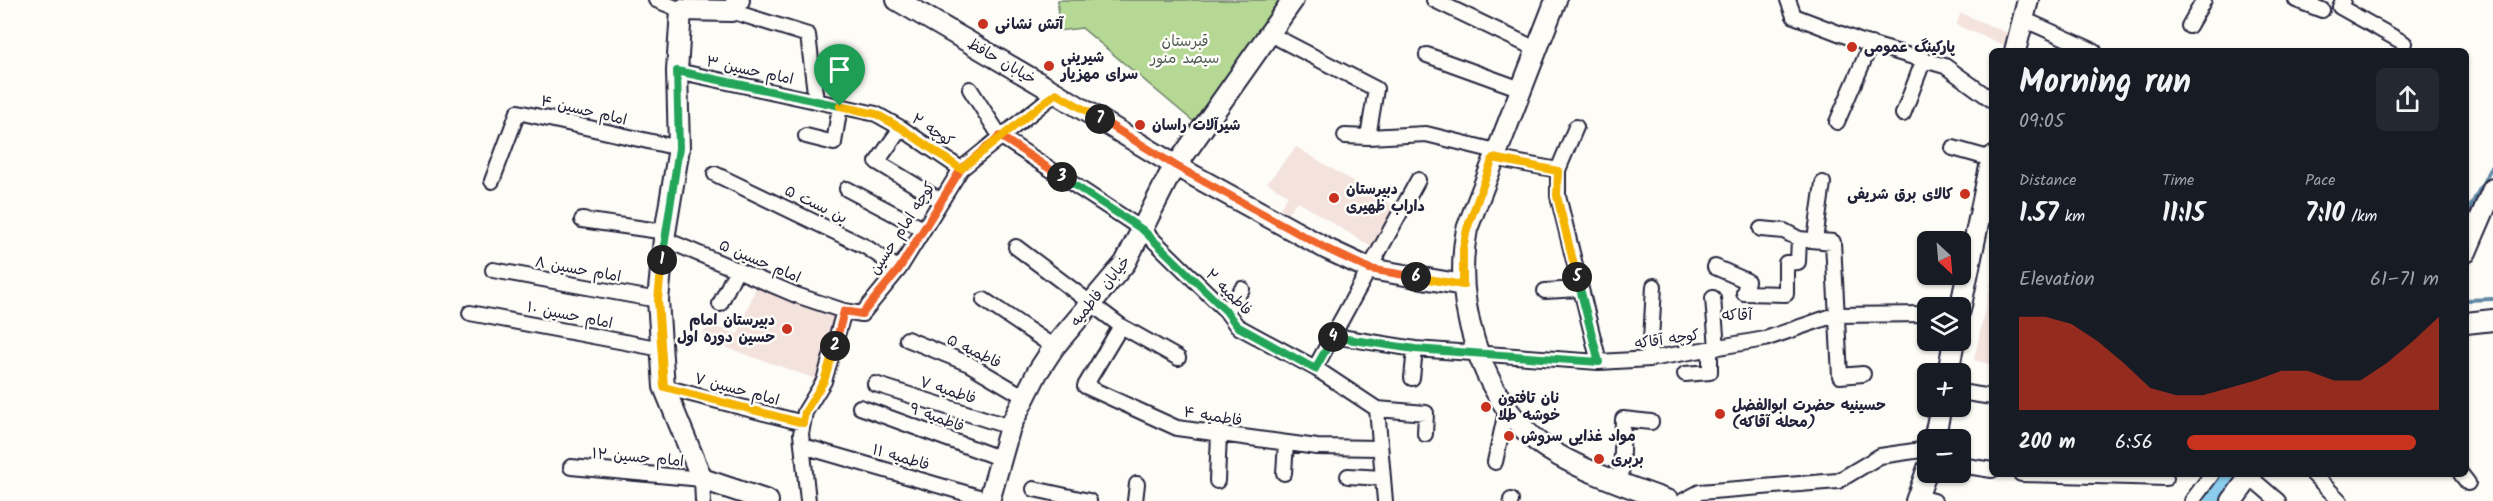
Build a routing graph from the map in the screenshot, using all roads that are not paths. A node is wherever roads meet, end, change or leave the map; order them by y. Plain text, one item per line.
1 (656, 0) edge
2 (897, 0) edge
3 (1293, 0) edge
4 (1434, 0) edge
5 (1556, 0) edge
6 (1788, 0) edge
7 (2028, 0) edge
8 (2204, 0) edge
9 (2296, 0) edge
10 (2343, 0) edge
11 (735, 6) edge
12 (681, 10) junction
13 (2322, 10) dead end
14 (2023, 20) junction
15 (2188, 26) dead end
16 (1269, 33) junction
17 (2404, 43) dead end
18 (1871, 44) junction
19 (2016, 48) edge
20 (2087, 48) edge
21 (1536, 49) junction
22 (1427, 55) dead end
23 (1924, 59) junction
24 (677, 71) junction
25 (970, 89) dead end
26 (1521, 89) junction
27 (1056, 93) junction
28 (1989, 98) edge
29 (816, 100) junction
30 (840, 106) junction
31 (1903, 114) dead end
32 (1838, 122) dead end
33 (1576, 127) dead end
34 (901, 128) junction
35 (806, 136) dead end
36 (1000, 136) junction
37 (1345, 136) dead end
38 (1368, 137) junction
39 (679, 148) junction
40 (1953, 148) dead end
41 (1495, 154) junction
42 (1989, 157) edge
43 (1176, 166) junction
44 (961, 169) junction
45 (1558, 171) junction
46 (1989, 172) edge
47 (715, 174) dead end
48 (1418, 180) dead end
49 (492, 181) dead end
50 (1823, 183) dead end
51 (847, 189) dead end
52 (2493, 189) edge
53 (940, 200) junction
54 (582, 220) dead end
55 (923, 229) junction
56 (1761, 229) dead end
57 (1143, 230) junction
58 (665, 235) junction
59 (1799, 239) junction
60 (1815, 240) junction
61 (2469, 245) edge
62 (1016, 247) dead end
63 (1715, 267) dead end
64 (736, 269) junction
65 (899, 269) junction
66 (1370, 269) junction
67 (493, 270) dead end
68 (1463, 285) junction
69 (1654, 286) dead end
70 (1242, 289) dead end
71 (1580, 289) junction
72 (1545, 291) dead end
73 (1963, 297) edge
74 (1713, 298) dead end
75 (658, 300) junction
76 (984, 300) dead end
77 (1091, 303) junction
78 (720, 304) dead end
79 (844, 311) junction
80 (1226, 311) junction
81 (471, 313) dead end
82 (1917, 314) edge
83 (1835, 315) junction
84 (2493, 320) edge
85 (2469, 323) edge
86 (1121, 326) junction
87 (1334, 336) junction
88 (907, 339) dead end
89 (1054, 347) junction
90 (662, 349) junction
91 (1415, 349) junction
92 (1714, 349) junction
93 (1479, 354) junction
94 (1178, 358) dead end
95 (1650, 359) junction
96 (1599, 362) junction
97 (1315, 369) junction
98 (1685, 374) dead end
99 (1863, 374) dead end
100 (1412, 378) dead end
101 (875, 384) dead end
102 (664, 387) junction
103 (1971, 394) edge
104 (1025, 397) junction
105 (1989, 397) edge
106 (1507, 406) junction
107 (860, 407) dead end
108 (1377, 409) junction
109 (1651, 422) dead end
110 (803, 423) junction
111 (1010, 427) junction
112 (1220, 434) junction
113 (1425, 434) dead end
114 (1286, 443) junction
115 (803, 446) junction
116 (1379, 448) junction
117 (1917, 451) edge
118 (1002, 459) junction
119 (1495, 462) dead end
120 (571, 467) dead end
121 (1971, 467) edge
122 (1989, 470) edge
123 (1284, 473) dead end
124 (1348, 476) dead end
125 (2130, 477) edge
126 (2210, 477) edge
127 (2250, 477) edge
128 (2253, 477) edge
129 (2316, 477) edge
130 (1382, 478) junction
131 (2166, 478) dead end
132 (702, 479) junction
133 (1218, 481) dead end
134 (1621, 483) junction
135 (1925, 483) edge
136 (1137, 484) dead end
137 (1034, 489) dead end
138 (1644, 497) edge
139 (989, 500) edge
140 (1922, 500) edge
141 (703, 501) edge
142 (768, 501) edge
143 (808, 501) edge
144 (1089, 501) edge
145 (1135, 501) edge
146 (1385, 501) edge
147 (1669, 501) edge
148 (1683, 501) edge
149 (2192, 501) edge
150 (2232, 501) edge
151 (2278, 501) edge
152 (2340, 501) edge

1 - 12 street
2 - 27 main road, خیابان حافظ
3 - 16 main road, خیابان فاطمیه
4 - 21 street
5 - 21 main road
6 - 18 street
7 - 14 main road
8 - 15 street
9 - 13 street
10 - 17 street
11 - 12 main road
11 - 29 street
12 - 24 main road
14 - 19 main road
14 - 20 street
16 - 38 street
16 - 43 main road, خیابان فاطمیه
18 - 23 street
18 - 32 street
21 - 26 main road
22 - 26 street
23 - 28 street
23 - 31 street
24 - 29 street, امام حسین ۳
24 - 39 main road
25 - 36 street
26 - 41 main road
27 - 36 street, کوچه امام حسین
27 - 43 main road, خیابان حافظ
29 - 30 street, کوچه ۲
30 - 34 street, کوچه ۲
30 - 35 street
33 - 45 street
34 - 44 street, کوچه ۲
34 - 53 street
36 - 44 street, کوچه امام حسین
36 - 57 street, فاطمیه ۲
37 - 38 street
38 - 41 street
39 - 49 street, امام حسین ۴
39 - 58 main road
40 - 42 street
41 - 45 street
41 - 68 main road
43 - 57 main road, خیابان فاطمیه
43 - 66 main road, خیابان حافظ
44 - 53 street, کوچه امام حسین
45 - 71 street
46 - 73 main road
47 - 65 street, بن بست ۵
48 - 66 street
50 - 60 street
51 - 55 street
52 - 61 main road
53 - 55 street, کوچه امام حسین
54 - 58 street, امام حسین ۵
55 - 65 street, کوچه امام حسین
56 - 59 street
57 - 77 main road, خیابان فاطمیه
57 - 80 street, فاطمیه ۲
58 - 64 street, امام حسین ۵
58 - 75 main road
59 - 60 street
59 - 63 street
60 - 83 street
62 - 77 street
64 - 78 street
64 - 79 street, امام حسین ۵
65 - 79 street, کوچه امام حسین
66 - 68 main road, خیابان حافظ
66 - 87 street
67 - 75 street, امام حسین ۸
68 - 93 main road
69 - 95 street
70 - 80 street
71 - 72 street
71 - 96 street
74 - 92 street
75 - 90 main road
76 - 89 street
77 - 86 street
77 - 89 main road, خیابان فاطمیه
79 - 110 street
80 - 97 street, فاطمیه ۲
81 - 90 street, امام حسین ۱۰
82 - 83 street, کوچه آقاکه
83 - 92 street, کوچه آقاکه
83 - 99 street
84 - 85 main road
86 - 94 street
86 - 112 street, فاطمیه ۴
87 - 91 street, کوچه آقاکه
87 - 97 street
88 - 104 street, فاطمیه ۵
89 - 104 main road, خیابان فاطمیه
90 - 102 main road
91 - 93 street, کوچه آقاکه
91 - 100 street
92 - 95 street, کوچه آقاکه
92 - 98 street
93 - 96 street, کوچه آقاکه
93 - 106 main road
95 - 96 street, کوچه آقاکه
97 - 108 street, فاطمیه ۲
101 - 111 street, فاطمیه ۷
102 - 110 street, امام حسین ۷
102 - 132 main road
103 - 105 street
104 - 111 main road, خیابان فاطمیه
106 - 119 street
106 - 134 main road
107 - 118 street, فاطمیه ۹
108 - 113 street
108 - 116 street
109 - 134 street
110 - 115 street
111 - 118 main road, خیابان فاطمیه
112 - 114 street, فاطمیه ۴
112 - 133 street
114 - 116 street, فاطمیه ۴
114 - 123 street
115 - 139 street, فاطمیه ۱۱
115 - 143 street
116 - 130 street
117 - 148 street
118 - 139 main road, خیابان فاطمیه
120 - 132 street, امام حسین ۱۲
121 - 122 street
124 - 130 street
125 - 131 street
126 - 149 street
127 - 150 main road
128 - 151 street
129 - 152 street
130 - 146 street
132 - 141 street
132 - 142 main road
134 - 138 main road
135 - 140 main road
136 - 145 street
137 - 144 street
138 - 147 main road

